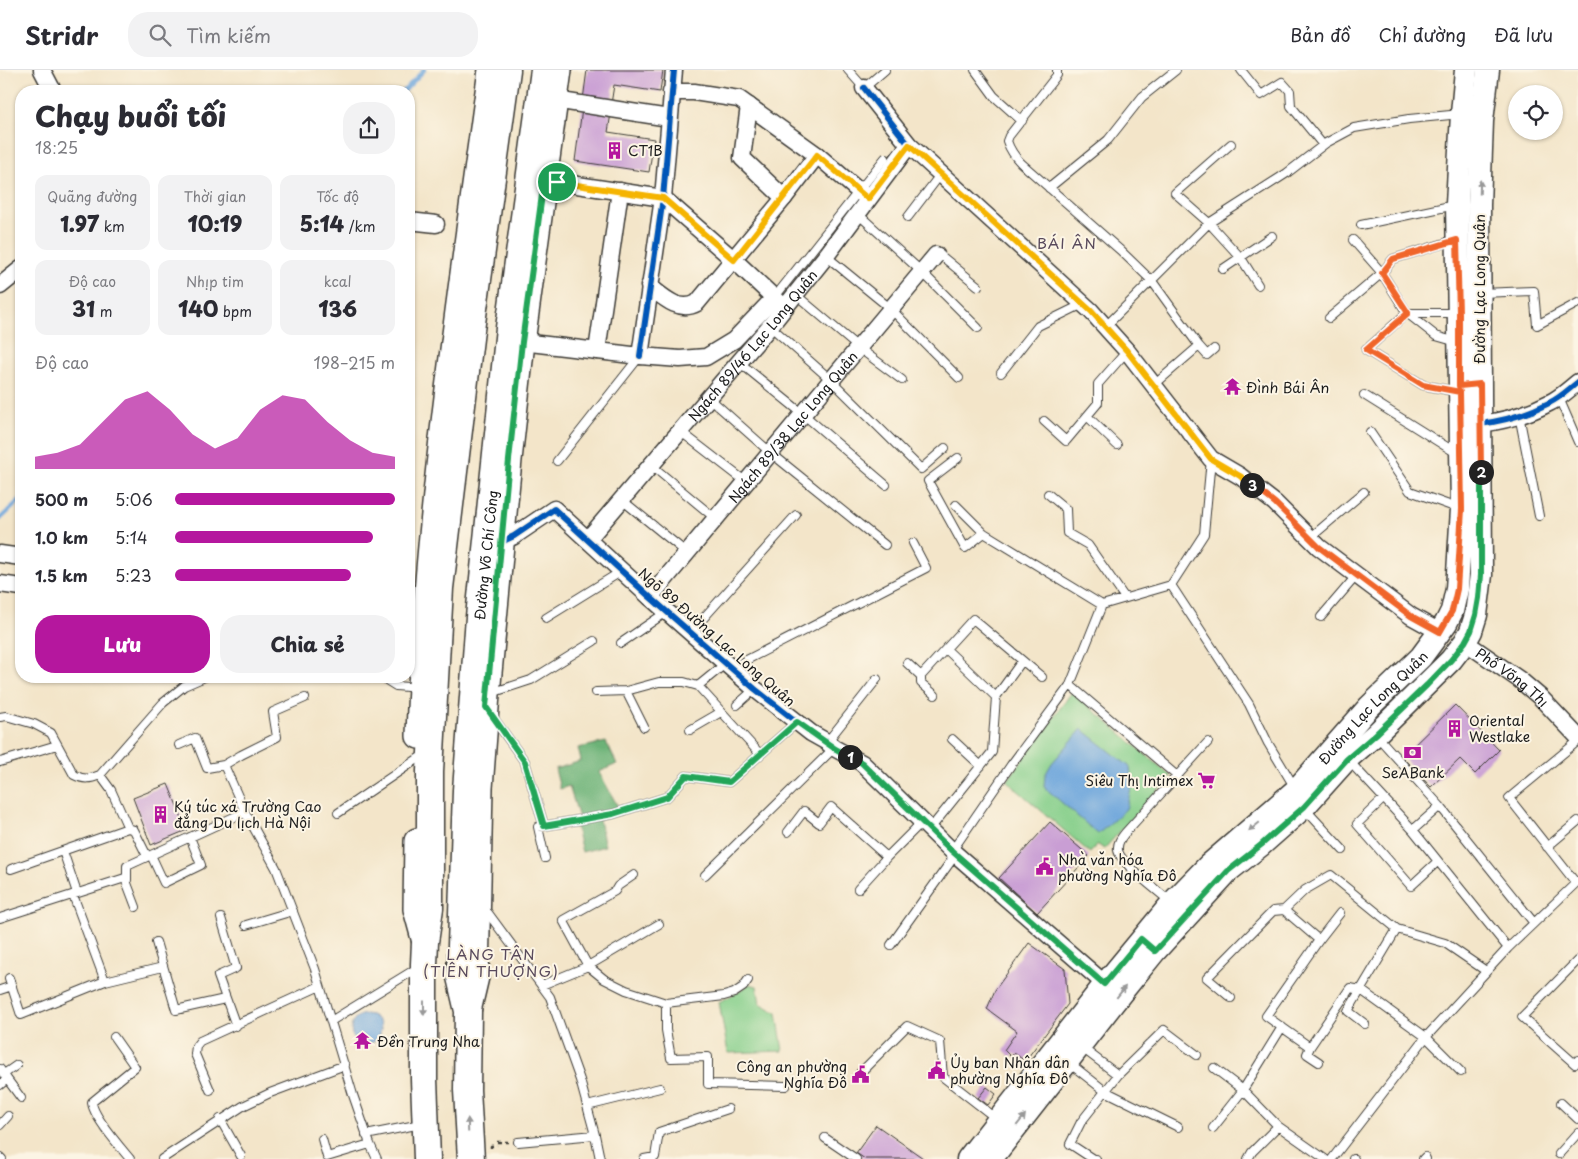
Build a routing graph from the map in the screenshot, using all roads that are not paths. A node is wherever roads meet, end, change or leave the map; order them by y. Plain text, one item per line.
1 (42, 70) edge
2 (491, 70) edge
3 (507, 70) edge
4 (544, 70) edge
5 (559, 70) edge
6 (674, 70) edge
7 (848, 70) edge
8 (885, 70) edge
9 (976, 70) edge
10 (1057, 70) edge
11 (1176, 70) edge
12 (1241, 70) edge
13 (1466, 70) edge
14 (1488, 70) edge
15 (50, 85) edge
16 (864, 88) junction
17 (671, 92) junction
18 (555, 100) junction
19 (749, 106) junction
20 (1462, 114) junction
21 (670, 118) junction
22 (1022, 120) junction
23 (1230, 144) dead end
24 (909, 145) junction
25 (1323, 145) junction
26 (817, 155) junction
27 (885, 158) dead end
28 (940, 175) junction
29 (544, 180) junction
30 (1049, 188) junction
31 (620, 191) junction
32 (864, 195) junction
33 (663, 198) junction
34 (784, 198) junction
35 (1457, 204) junction
36 (858, 214) junction
37 (908, 217) dead end
38 (415, 222) edge
39 (1209, 223) junction
40 (436, 224) dead end
41 (1361, 225) dead end
42 (1272, 236) dead end
43 (1353, 240) dead end
44 (1457, 240) junction
45 (936, 255) joint
46 (826, 256) junction
47 (1241, 258) junction
48 (734, 260) junction
49 (1223, 269) dead end
50 (922, 272) junction
51 (1382, 273) junction
52 (15, 274) edge
53 (1152, 280) junction
54 (1258, 284) dead end
55 (0, 286) edge
56 (649, 286) junction
57 (978, 286) dead end
58 (1479, 293) junction
59 (795, 294) junction
60 (779, 303) junction
61 (1578, 303) edge
62 (1083, 304) junction
63 (891, 309) junction
64 (1408, 313) junction
65 (1459, 313) junction
66 (1330, 318) dead end
67 (770, 326) junction
68 (1106, 327) junction
69 (978, 328) dead end
70 (522, 342) junction
71 (1459, 342) junction
72 (1199, 346) junction
73 (859, 348) junction
74 (1214, 349) dead end
75 (597, 351) junction
76 (1127, 351) junction
77 (640, 356) junction
78 (739, 362) junction
79 (1001, 373) dead end
80 (959, 378) dead end
81 (832, 380) junction
82 (902, 380) dead end
83 (1578, 382) edge
84 (1154, 385) junction
85 (1466, 388) junction
86 (1364, 395) dead end
87 (708, 398) junction
88 (1559, 398) junction
89 (803, 414) junction
90 (1519, 415) junction
91 (1087, 416) junction
92 (1044, 421) dead end
93 (1480, 424) junction
94 (680, 431) junction
95 (1370, 432) dead end
96 (1578, 442) edge
97 (1117, 445) dead end
98 (945, 448) dead end
99 (771, 453) junction
100 (1460, 455) junction
101 (958, 458) dead end
102 (1211, 459) junction
103 (557, 461) dead end
104 (651, 465) junction
105 (746, 482) junction
106 (886, 486) dead end
107 (1364, 492) dead end
108 (1048, 494) dead end
109 (622, 500) junction
110 (956, 505) dead end
111 (1462, 509) junction
112 (796, 515) dead end
113 (1539, 516) dead end
114 (716, 518) junction
115 (984, 533) junction
116 (1310, 538) junction
117 (588, 539) junction
118 (501, 542) junction
119 (913, 542) dead end
120 (885, 545) dead end
121 (686, 553) junction
122 (0, 554) edge
123 (15, 556) edge
124 (622, 571) junction
125 (1357, 575) junction
126 (0, 584) edge
127 (15, 586) edge
128 (1171, 586) junction
129 (650, 597) junction
130 (1125, 598) junction
131 (1102, 605) junction
132 (668, 611) junction
133 (1321, 617) dead end
134 (546, 618) dead end
135 (691, 632) junction
136 (1440, 632) junction
137 (594, 641) dead end
138 (1465, 642) junction
139 (621, 643) dead end
140 (946, 649) junction
141 (1022, 661) junction
142 (907, 663) dead end
143 (728, 666) junction
144 (921, 676) junction
145 (1042, 677) dead end
146 (877, 679) dead end
147 (191, 683) edge
148 (391, 683) edge
149 (1070, 685) junction
150 (698, 686) junction
151 (421, 688) junction
152 (755, 689) junction
153 (626, 691) junction
154 (596, 692) dead end
155 (935, 695) dead end
156 (996, 697) junction
157 (305, 698) dead end
158 (486, 701) junction
159 (737, 705) dead end
160 (721, 712) junction
161 (0, 717) edge
162 (797, 722) junction
163 (644, 727) dead end
164 (690, 730) dead end
165 (1376, 734) junction
166 (1578, 737) edge
167 (952, 739) dead end
168 (1578, 741) edge
169 (1208, 742) dead end
170 (57, 745) junction
171 (179, 745) dead end
172 (831, 745) junction
173 (760, 754) junction
174 (419, 758) junction
175 (1347, 759) junction
176 (0, 762) edge
177 (224, 765) junction
178 (981, 766) junction
179 (100, 775) junction
180 (1177, 776) junction
181 (1300, 799) junction
182 (1382, 799) junction
183 (1440, 806) junction
184 (244, 812) junction
185 (338, 813) dead end
186 (1280, 817) junction
187 (1578, 821) edge
188 (544, 826) junction
189 (926, 826) junction
190 (128, 828) junction
191 (1413, 830) junction
192 (788, 832) dead end
193 (190, 837) junction
194 (1547, 847) junction
195 (1343, 850) dead end
196 (63, 851) junction
197 (954, 853) junction
198 (149, 856) junction
199 (887, 857) junction
200 (545, 858) dead end
201 (1437, 862) junction
202 (11, 869) dead end
203 (634, 875) dead end
204 (705, 875) dead end
205 (127, 880) junction
206 (1577, 882) edge
207 (858, 889) dead end
208 (75, 894) junction
209 (1172, 903) junction
210 (136, 907) dead end
211 (482, 909) junction
212 (1284, 910) junction
213 (293, 911) junction
214 (1340, 913) dead end
215 (0, 918) edge
216 (221, 918) dead end
217 (1534, 923) junction
218 (659, 924) dead end
219 (246, 925) dead end
220 (1397, 929) junction
221 (1319, 940) junction
222 (156, 942) dead end
223 (892, 945) dead end
224 (1148, 945) junction
225 (1508, 948) junction
226 (424, 953) junction
227 (1578, 960) edge
228 (588, 966) junction
229 (163, 967) junction
230 (1486, 971) junction
231 (748, 980) dead end
232 (104, 982) junction
233 (1104, 984) junction
234 (542, 985) junction
235 (320, 986) junction
236 (0, 990) edge
237 (1361, 990) junction
238 (1231, 998) dead end
239 (225, 999) junction
240 (666, 1003) junction
241 (468, 1011) junction
242 (331, 1021) junction
243 (1365, 1024) dead end
244 (236, 1026) junction
245 (1282, 1027) junction
246 (1426, 1037) junction
247 (114, 1038) dead end
248 (1310, 1047) junction
249 (1066, 1052) junction
250 (1197, 1055) dead end
251 (1578, 1060) edge
252 (1319, 1062) dead end
253 (17, 1065) dead end
254 (345, 1065) junction
255 (1214, 1068) dead end
256 (1461, 1072) dead end
257 (4, 1074) edge
258 (860, 1074) dead end
259 (1118, 1075) junction
260 (0, 1085) edge
261 (786, 1086) dead end
262 (660, 1088) dead end
263 (210, 1090) dead end
264 (1243, 1090) junction
265 (1104, 1091) junction
266 (21, 1098) dead end
267 (1561, 1103) dead end
268 (587, 1106) junction
269 (728, 1109) dead end
270 (8, 1116) dead end
271 (220, 1119) junction
272 (1578, 1119) edge
273 (998, 1120) junction
274 (426, 1124) junction
275 (0, 1125) edge
276 (1278, 1126) junction
277 (1178, 1127) dead end
278 (1213, 1128) dead end
279 (1578, 1133) edge
280 (366, 1135) junction
281 (595, 1135) junction
282 (825, 1138) dead end
283 (322, 1139) dead end
284 (518, 1142) dead end
285 (370, 1144) junction
286 (1558, 1154) dead end
287 (241, 1156) dead end
288 (481, 1156) edge
289 (1250, 1156) edge
290 (130, 1159) edge
291 (162, 1159) edge
292 (377, 1159) edge
293 (427, 1159) edge
294 (600, 1159) edge
295 (644, 1159) edge
296 (856, 1159) edge
297 (968, 1159) edge
298 (991, 1159) edge
299 (1094, 1159) edge
300 (1259, 1159) edge
301 (1325, 1159) edge
302 (1332, 1159) edge

1 - 15 street
2 - 151 main road
3 - 226 highway
4 - 241 highway, Đường Võ Chí Công
5 - 18 main road, Đường Võ Chí Công
6 - 17 street
7 - 16 lane
8 - 16 lane
9 - 22 lane
10 - 22 lane
11 - 30 lane
12 - 25 lane
13 - 20 main road, Đường Lạc Long Quân
58 -> 14 main road, Đường Lạc Long Quân
16 - 24 street
17 - 19 street
17 - 21 street
18 - 21 street
18 - 29 main road, Đường Võ Chí Công
19 - 26 street
19 - 34 street
20 - 25 lane
20 - 35 main road, Đường Lạc Long Quân
21 - 33 street
22 - 30 lane
23 - 39 lane
24 - 28 street
24 - 32 street, Ngách 89/46 Lạc Long Quân
25 - 39 lane
26 - 32 street
26 - 34 street
27 - 32 lane
28 - 37 lane
28 - 62 street
29 - 31 street
29 - 70 main road, Đường Võ Chí Công
30 - 53 lane
31 - 33 street
31 - 75 street
32 - 36 street, Ngách 89/46 Lạc Long Quân
32 - 60 lane
33 - 48 street
33 - 56 street
34 - 48 street
35 - 41 lane
35 - 44 main road, Đường Lạc Long Quân
36 - 46 street, Ngách 89/46 Lạc Long Quân
36 - 50 lane
38 - 40 street
39 - 47 lane
39 - 53 lane
42 - 47 lane
43 - 51 lane
44 - 51 lane
44 - 65 main road, Đường Lạc Long Quân
45 - 50 street, Ngách 89/38 Lạc Long Quân
45 - 57 lane
46 - 59 street, Ngách 89/46 Lạc Long Quân
46 - 63 lane
47 - 49 lane
47 - 54 lane
48 - 56 street
48 - 60 street
50 - 63 street, Ngách 89/38 Lạc Long Quân
50 - 69 lane
51 - 64 lane
51 - 66 lane
52 - 55 street
53 - 68 lane
53 - 72 lane
56 - 77 street
58 - 61 lane
58 - 85 main road, Đường Lạc Long Quân
59 - 60 street, Ngách 89/46 Lạc Long Quân
59 - 73 lane
60 - 67 street, Ngách 89/46 Lạc Long Quân
60 - 77 street
62 - 68 street
62 - 79 lane
63 - 73 street, Ngách 89/38 Lạc Long Quân
63 - 80 lane
64 - 65 lane
64 - 71 lane
64 - 85 lane
65 - 71 main road, Đường Lạc Long Quân
67 - 78 street, Ngách 89/46 Lạc Long Quân
67 - 81 lane
68 - 76 street
70 - 75 street
70 - 118 main road, Đường Võ Chí Công
71 - 85 main road, Đường Lạc Long Quân
72 - 74 lane
72 - 84 lane
73 - 81 street, Ngách 89/38 Lạc Long Quân
73 - 82 lane
75 - 77 street
76 - 84 street
76 - 91 lane
77 - 103 lane
78 - 87 street, Ngách 89/46 Lạc Long Quân
78 - 89 lane
81 - 89 street, Ngách 89/38 Lạc Long Quân
81 - 98 lane
83 - 88 street
84 - 102 street
85 - 93 main road, Đường Lạc Long Quân
85 - 100 main road, Đường Lạc Long Quân
86 - 100 lane
87 - 94 street, Ngách 89/46 Lạc Long Quân
87 - 99 lane
88 - 90 street
88 - 96 lane
89 - 99 street, Ngách 89/38 Lạc Long Quân
89 - 106 lane
90 - 93 street
90 - 113 lane
91 - 92 lane
91 - 97 lane
93 - 138 main road, Đường Lạc Long Quân
94 - 104 street, Ngách 89/46 Lạc Long Quân
94 - 105 lane
95 - 111 lane
99 - 105 street, Ngách 89/38 Lạc Long Quân
99 - 120 lane
100 - 111 main road, Đường Lạc Long Quân
101 - 115 lane
102 - 116 street
102 - 128 lane
104 - 109 street, Ngách 89/46 Lạc Long Quân
104 - 114 lane
105 - 114 street, Ngách 89/38 Lạc Long Quân
107 - 116 lane
108 - 130 lane
109 - 117 street, Ngách 89/46 Lạc Long Quân
109 - 121 lane
110 - 115 lane
111 - 136 main road, Đường Lạc Long Quân
112 - 135 lane
114 - 121 street, Ngách 89/38 Lạc Long Quân
115 - 131 lane
116 - 125 street
117 - 118 street, Ngõ 89 Đường Lạc Long Quân
117 - 124 street, Ngõ 89 Đường Lạc Long Quân
118 - 158 main road, Đường Võ Chí Công
119 - 143 lane
121 - 129 street, Ngách 89/38 Lạc Long Quân
122 - 123 street
124 - 129 street, Ngõ 89 Đường Lạc Long Quân
124 - 134 lane
125 - 133 lane
125 - 136 street
126 - 127 street
128 - 130 lane
128 - 181 lane
129 - 132 street, Ngõ 89 Đường Lạc Long Quân
130 - 131 lane
131 - 149 lane
132 - 135 street, Ngõ 89 Đường Lạc Long Quân
132 - 139 lane
135 - 143 street, Ngõ 89 Đường Lạc Long Quân
136 - 181 main road, Đường Lạc Long Quân
137 - 158 lane
138 - 165 main road, Đường Lạc Long Quân
138 - 166 street, Phố Võng Thị
140 - 141 lane
140 - 144 lane
140 - 156 lane
141 - 145 lane
141 - 156 lane
142 - 144 lane
143 - 150 lane
143 - 152 street, Ngõ 89 Đường Lạc Long Quân
144 - 155 lane
146 - 172 lane
147 - 179 lane
148 - 151 lane
149 - 180 lane
149 - 197 lane
150 - 153 lane
150 - 160 lane
151 - 174 main road
152 - 159 lane
152 - 162 street, Ngõ 89 Đường Lạc Long Quân
153 - 154 lane
153 - 163 lane
156 - 178 lane
157 - 177 lane
158 - 188 lane
158 - 211 main road, Đường Võ Chí Công
160 - 164 lane
160 - 173 lane
161 - 170 lane
162 - 172 street, Ngõ 89 Đường Lạc Long Quân
162 - 173 lane
165 - 175 main road, Đường Lạc Long Quân
165 - 183 lane
167 - 178 lane
168 - 194 lane
169 - 180 lane
170 - 176 lane
170 - 179 lane
171 - 177 lane
172 - 189 street, Ngõ 89 Đường Lạc Long Quân
172 - 204 lane
173 - 188 lane
174 - 185 lane
174 - 226 main road
175 - 181 main road, Đường Lạc Long Quân
175 - 182 lane
177 - 184 lane
178 - 189 lane
179 - 190 lane
180 - 209 lane
181 - 186 main road, Đường Lạc Long Quân
181 - 195 lane
182 - 191 lane
182 - 201 lane
183 - 191 lane
183 - 217 lane
184 - 193 lane
184 - 213 lane
186 -> 209 main road, Đường Lạc Long Quân
186 - 224 main road, Đường Lạc Long Quân
187 - 194 lane
188 - 200 lane
189 - 197 street, Ngõ 89 Đường Lạc Long Quân
189 - 199 lane
190 - 196 lane
190 - 198 lane
191 - 201 lane
192 - 199 lane
193 - 198 lane
193 - 198 lane
194 - 206 lane
196 - 202 lane
196 - 208 lane
197 - 223 lane
197 - 233 street, Ngõ 89 Đường Lạc Long Quân
198 - 205 lane
199 - 207 lane
201 - 225 lane
203 - 228 lane
205 - 208 lane
205 - 210 lane
206 - 217 lane
208 - 215 lane
208 - 232 lane
209 - 224 main road, Đường Lạc Long Quân
211 - 234 lane
211 - 241 main road, Đường Võ Chí Công
212 - 220 lane
212 - 221 lane
212 - 238 lane
213 - 219 lane
213 - 235 lane
214 - 221 lane
216 - 239 lane
217 - 225 lane
218 - 228 lane
220 - 230 lane
220 - 237 lane
221 - 245 lane
222 - 229 lane
224 - 233 main road, Đường Lạc Long Quân
249 -> 224 main road, Đường Lạc Long Quân
225 - 230 lane
226 - 242 lane
226 -> 274 highway
227 - 251 lane
228 - 234 lane
228 - 240 lane
229 - 232 lane
229 - 239 lane
230 - 246 lane
231 - 240 lane
232 - 236 lane
233 - 249 main road, Đường Lạc Long Quân
234 - 268 lane
235 - 242 lane
235 - 244 lane
237 - 243 lane
237 - 246 lane
237 - 248 lane
239 - 244 lane
240 - 261 lane
288 -> 241 highway, Đường Võ Chí Công
242 - 254 lane
244 - 263 lane
245 - 248 lane
245 - 264 lane
246 - 256 lane
246 - 302 lane
247 - 290 lane
248 - 252 lane
249 - 259 lane
249 - 265 lane
249 - 273 main road, Đường Lạc Long Quân
298 -> 249 main road, Đường Lạc Long Quân
250 - 259 lane
253 - 257 lane
254 - 271 lane
254 - 280 lane
255 - 264 lane
257 - 260 lane
257 - 266 lane
258 - 273 lane
259 - 265 lane
262 - 268 lane
264 - 276 lane
264 - 278 lane
265 - 277 lane
265 - 299 lane
267 - 272 lane
268 - 281 lane
269 - 295 lane
270 - 275 lane
271 - 287 lane
271 - 291 lane
273 - 297 main road, Đường Lạc Long Quân
274 - 280 lane
274 - 293 highway
276 - 289 lane
276 - 301 lane
279 - 286 lane
280 - 285 lane
281 - 284 lane
281 - 294 lane
282 - 296 lane
283 - 285 lane
285 - 292 lane
289 - 300 lane

